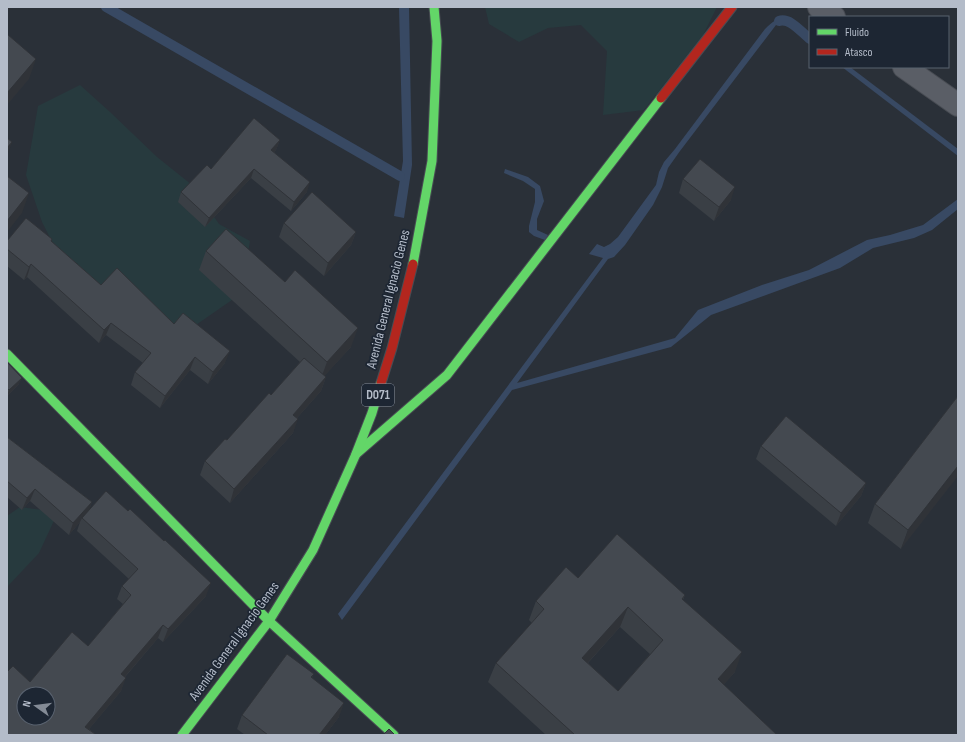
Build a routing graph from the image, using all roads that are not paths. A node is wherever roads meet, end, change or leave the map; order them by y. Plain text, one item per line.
1 (434, 7) edge
2 (732, 7) edge
3 (819, 7) edge
4 (832, 16) edge
5 (905, 68) edge
6 (958, 105) edge
7 (7, 354) edge
8 (356, 454) junction
9 (269, 621) junction
10 (182, 735) edge
11 (394, 735) edge

1 - 8 street, Avenida General Ignacio Genes / D071
2 - 8 street
3 - 4 street
5 - 6 street
7 - 9 street
8 - 9 street, Avenida General Ignacio Genes / D071
9 - 10 street, Avenida General Ignacio Genes / D071
9 - 11 street

